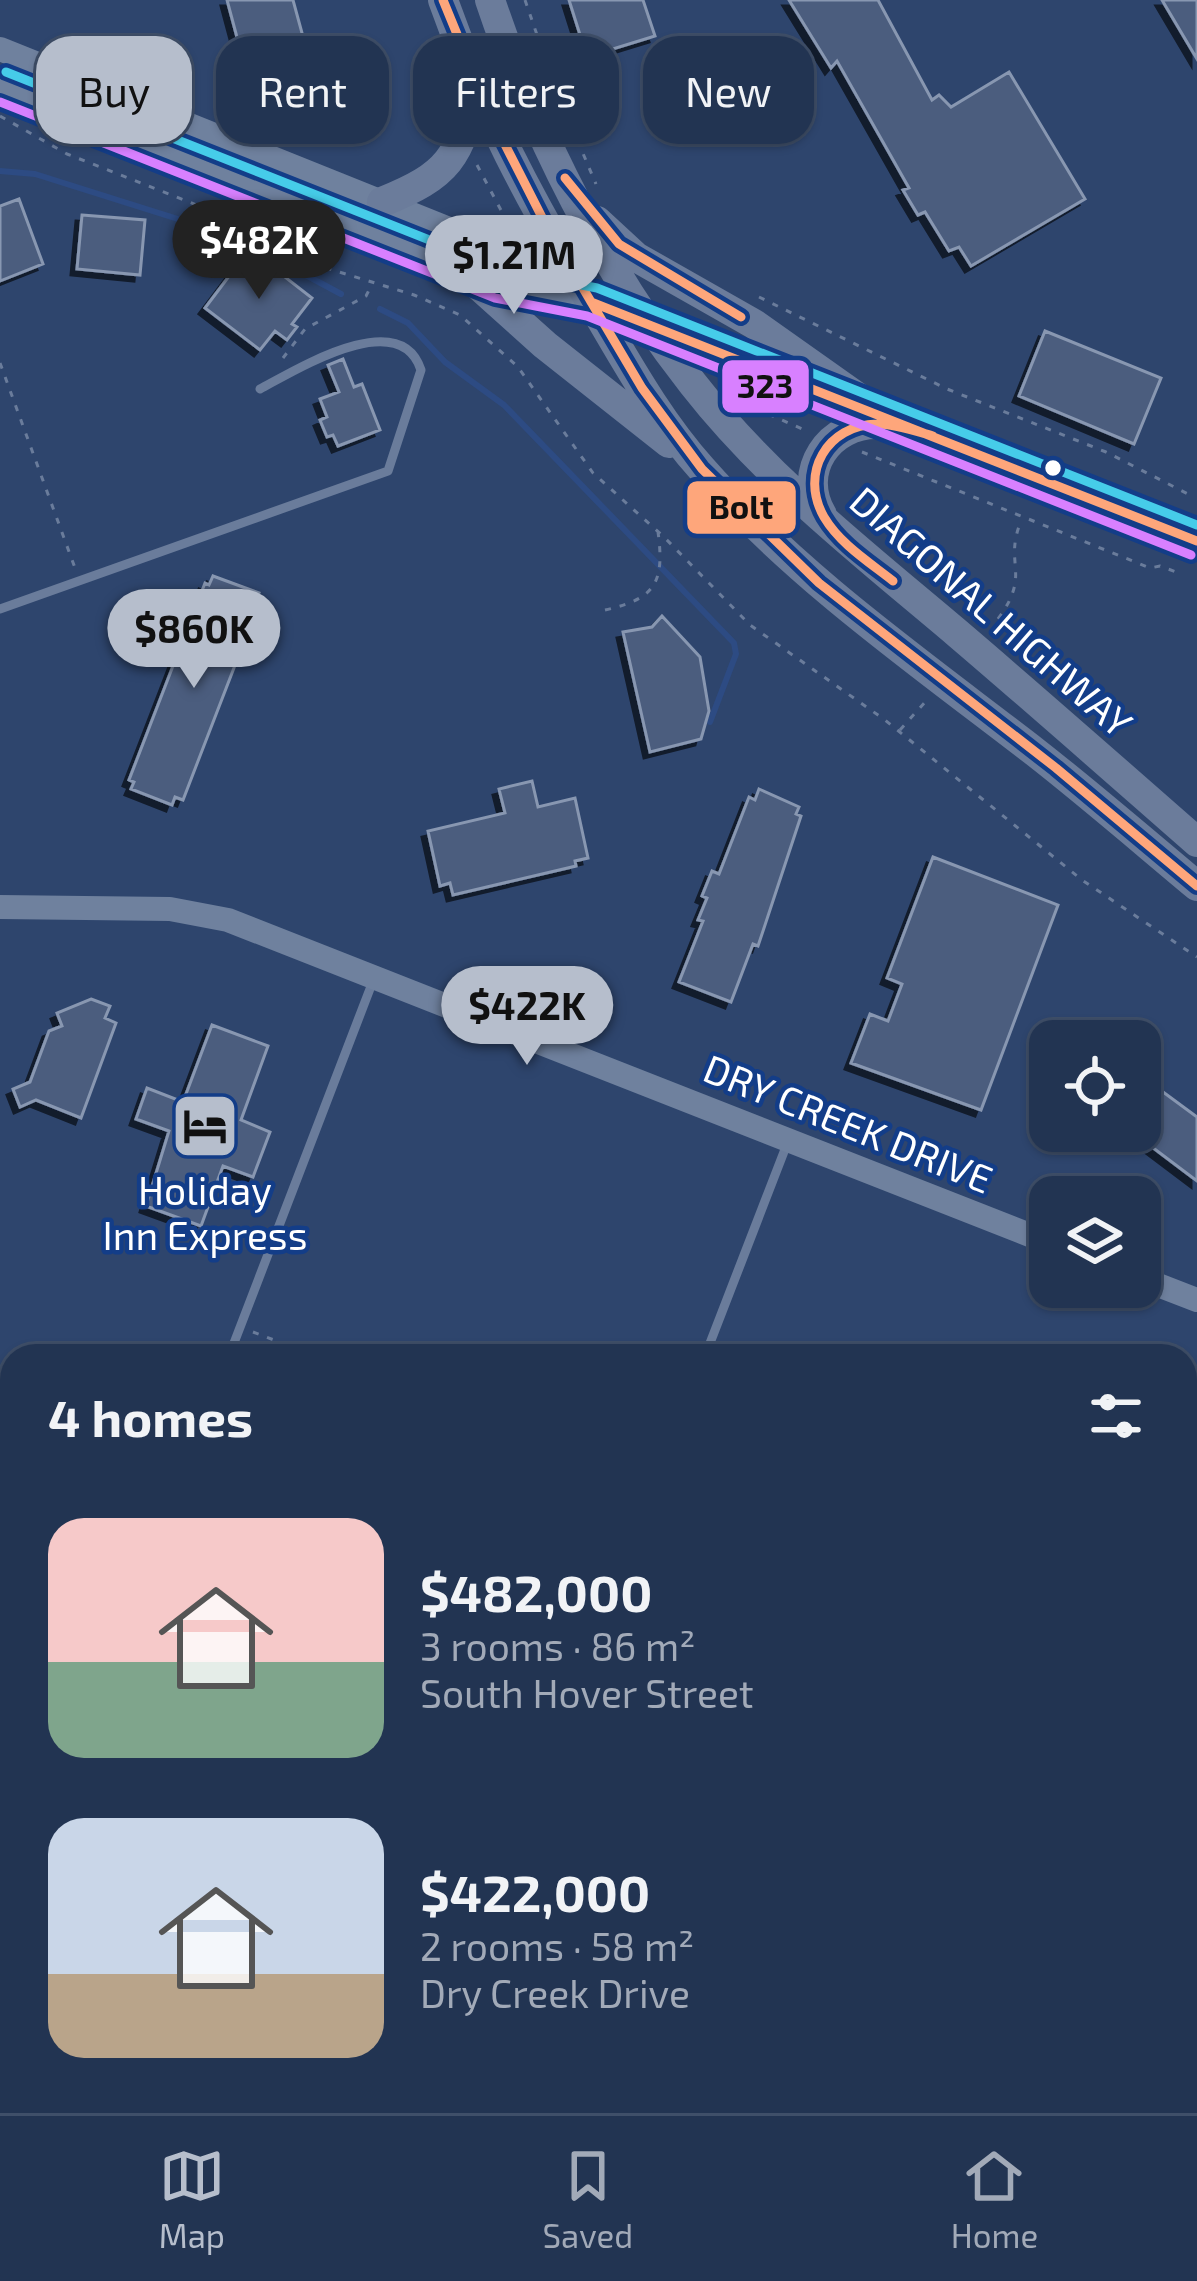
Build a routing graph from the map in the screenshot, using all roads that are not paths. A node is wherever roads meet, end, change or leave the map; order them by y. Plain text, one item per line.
1 (443, 0) edge
2 (490, 0) edge
3 (456, 36) edge
4 (0, 49) edge
5 (0, 86) edge
6 (458, 144) edge
7 (501, 144) edge
8 (565, 178) junction
9 (382, 202) junction
10 (457, 266) junction
11 (591, 302) junction
12 (649, 324) junction
13 (260, 388) road end
14 (884, 416) junction
15 (934, 436) junction
16 (698, 466) junction
17 (828, 525) junction
18 (1197, 541) edge
19 (0, 608) edge
20 (1197, 842) edge
21 (1197, 886) edge
22 (0, 907) edge
23 (375, 976) junction
24 (789, 1139) junction
25 (1029, 1235) edge
26 (1161, 1286) edge
27 (1197, 1300) edge
28 (234, 1344) edge
29 (710, 1344) edge

1 - 3 highway, DIAGONAL HIGHWAY
2 - 8 highway
4 - 9 main road
5 - 10 main road
6 - 9 highway
7 - 11 highway, DIAGONAL HIGHWAY
8 - 12 highway, DIAGONAL HIGHWAY
8 - 14 highway
9 - 11 main road
10 - 11 main road
10 - 16 highway
11 - 12 main road
11 - 16 highway, DIAGONAL HIGHWAY
12 - 14 main road
12 - 17 highway, DIAGONAL HIGHWAY
13 - 19 lane
14 - 15 main road
15 - 17 highway
15 - 18 main road
16 - 21 highway, DIAGONAL HIGHWAY
17 - 20 highway, DIAGONAL HIGHWAY
22 - 23 main road, DRY CREEK DRIVE
23 - 24 main road, DRY CREEK DRIVE
23 - 28 lane
24 - 25 main road, DRY CREEK DRIVE
24 - 29 lane
26 - 27 main road

